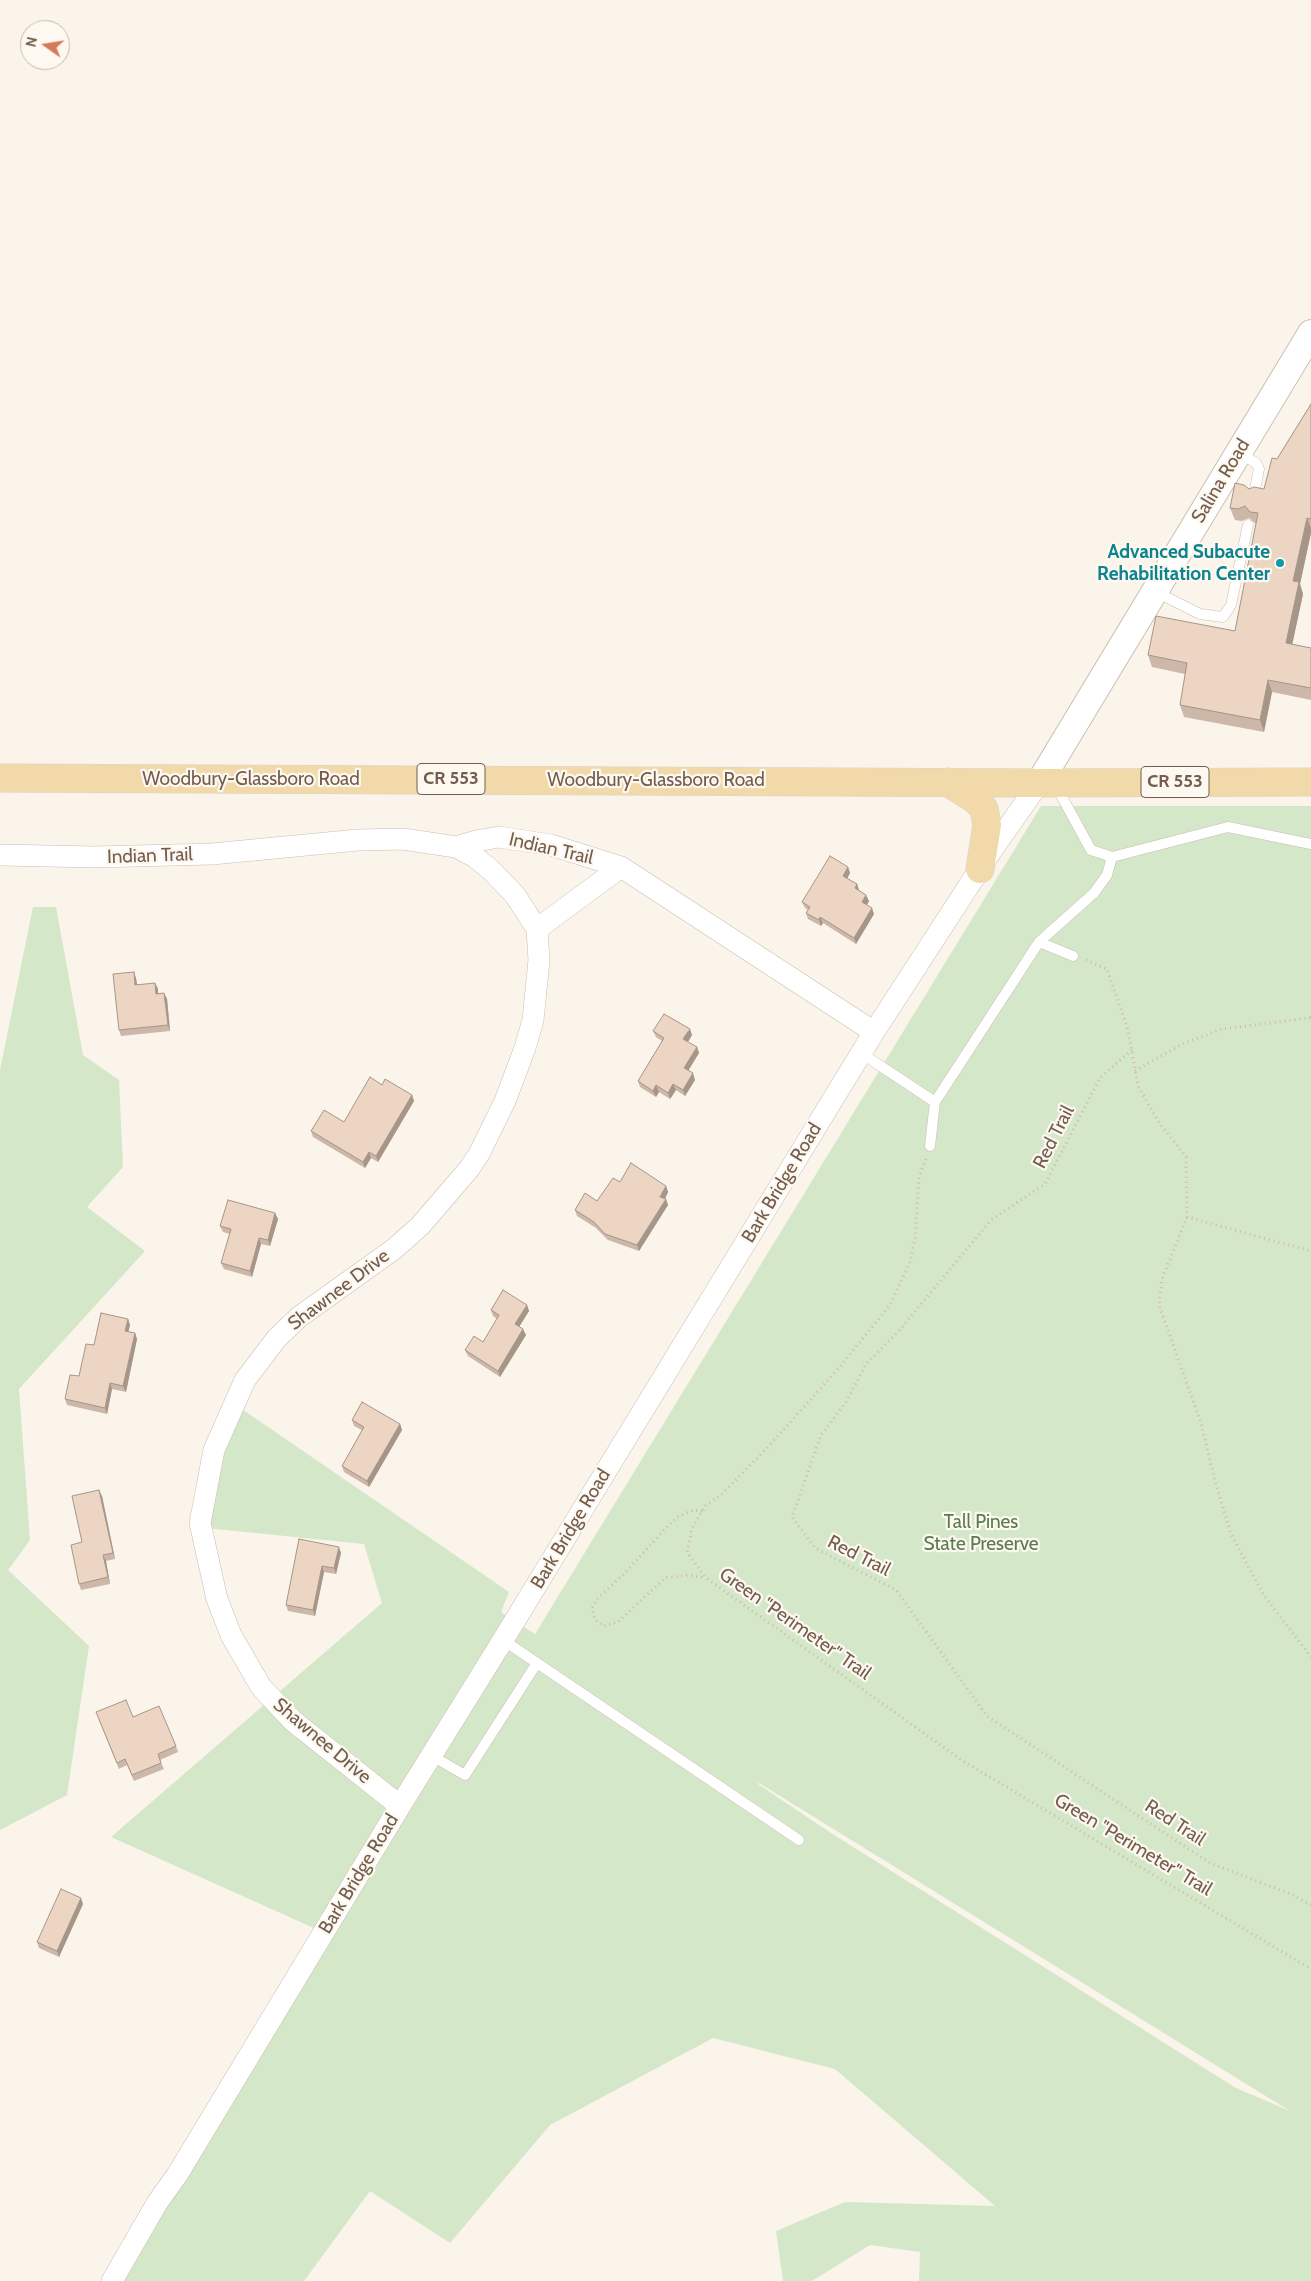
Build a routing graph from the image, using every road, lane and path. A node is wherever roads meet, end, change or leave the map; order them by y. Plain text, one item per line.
1 (1311, 333) edge
2 (1239, 452) junction
3 (1254, 494) edge
4 (1248, 525) edge
5 (1155, 592) junction
6 (0, 778) edge
7 (947, 782) junction
8 (1311, 782) edge
9 (1047, 783) junction
10 (1311, 844) edge
11 (456, 847) junction
12 (0, 855) edge
13 (1112, 857) junction
14 (621, 866) junction
15 (980, 869) junction
16 (537, 930) junction
17 (1039, 942) junction
18 (1073, 956) joint
19 (1311, 1020) edge
20 (874, 1032) junction
21 (1132, 1050) junction
22 (861, 1053) junction
23 (1135, 1071) junction
24 (935, 1102) junction
25 (930, 1146) joint
26 (1187, 1217) junction
27 (1311, 1251) edge
28 (703, 1511) junction
29 (706, 1578) junction
30 (503, 1640) junction
31 (1311, 1657) edge
32 (536, 1663) junction
33 (432, 1756) junction
34 (400, 1806) junction
35 (799, 1840) dead end
36 (1311, 1905) edge
37 (1311, 1969) edge
38 (112, 2281) edge

1 - 2 street, Salina Road
2 - 3 lane
2 - 5 street, Salina Road
4 - 5 lane
5 - 9 street, Salina Road
6 - 7 main road, Woodbury-Glassboro Road / CR 553
7 - 9 main road, Woodbury-Glassboro Road / CR 553
7 - 15 main road
8 - 9 main road, Woodbury-Glassboro Road / CR 553
9 - 13 lane
9 - 15 street, Bark Bridge Road
10 - 13 lane
11 - 12 street, Indian Trail
11 - 14 street, Indian Trail
11 - 16 street, Shawnee Drive
13 - 17 lane
14 - 16 street
14 - 20 street, Indian Trail
15 - 20 street, Bark Bridge Road
16 - 34 street, Shawnee Drive
17 - 18 lane
17 - 24 lane
18 - 21 path
19 - 23 path
20 - 22 street, Bark Bridge Road
21 - 23 path
21 - 36 path, Red Trail
22 - 24 lane
22 - 30 street, Bark Bridge Road
23 - 26 path
24 - 25 lane
25 - 28 path, Green "Perimeter" Trail
26 - 27 path
26 - 31 path
28 - 29 path, Green "Perimeter" Trail
28 - 29 path
29 - 37 path, Green "Perimeter" Trail
30 - 32 lane
30 - 33 street, Bark Bridge Road
32 - 33 lane
32 - 35 lane
33 - 34 street, Bark Bridge Road
34 - 38 street, Bark Bridge Road

